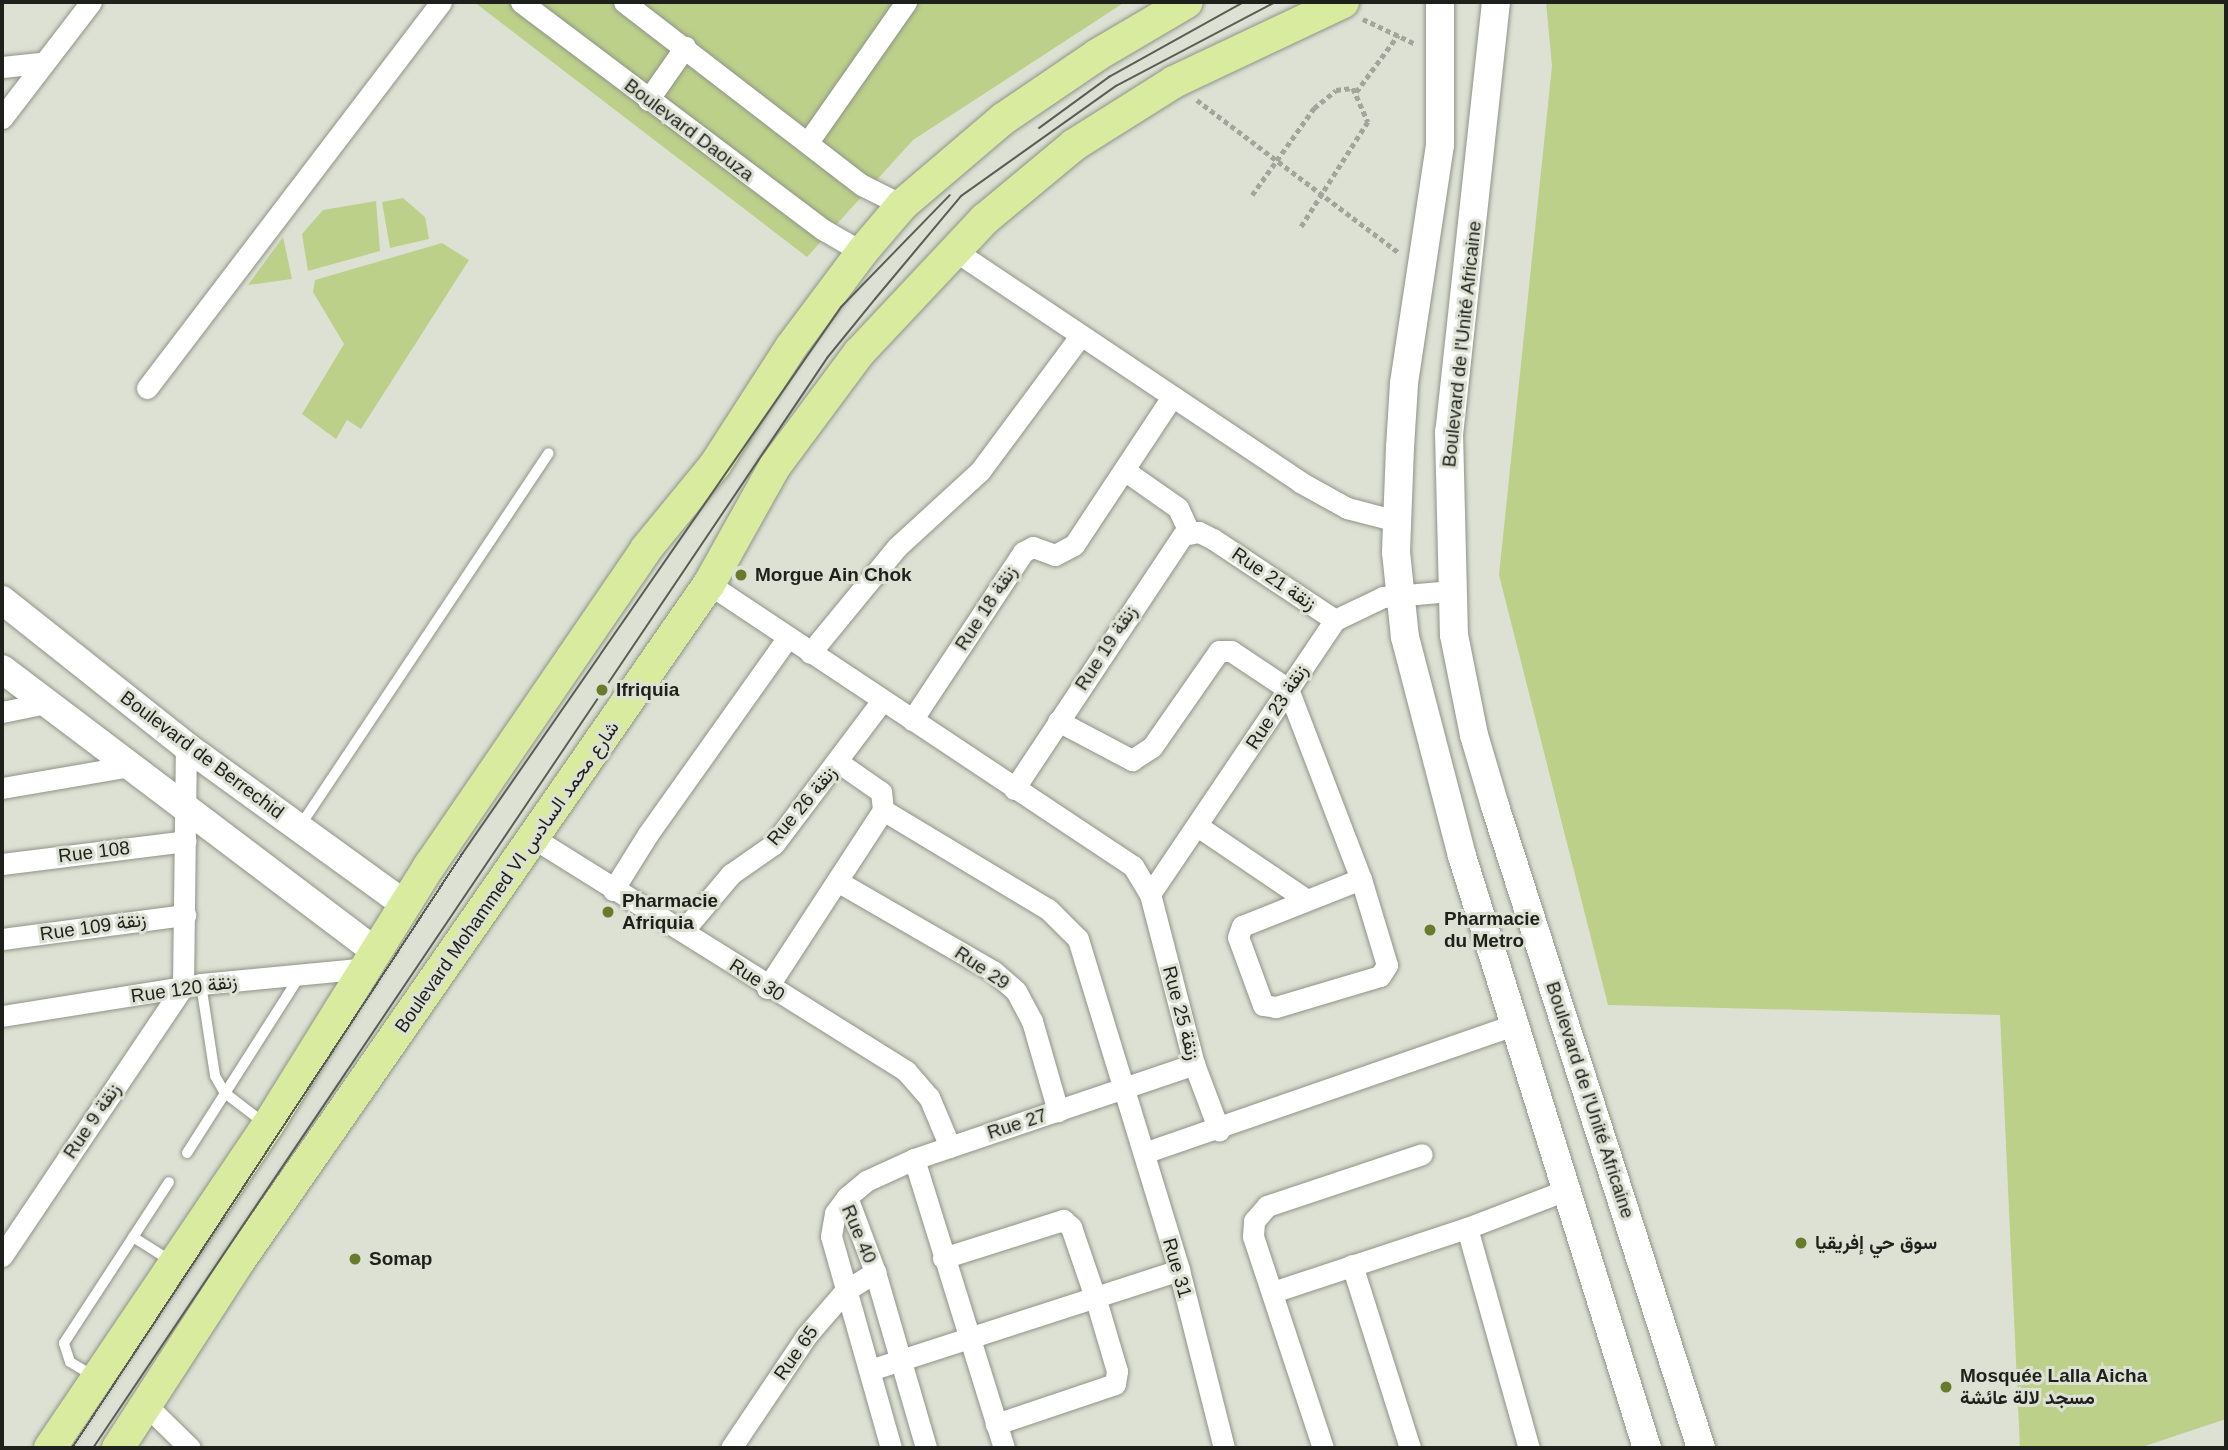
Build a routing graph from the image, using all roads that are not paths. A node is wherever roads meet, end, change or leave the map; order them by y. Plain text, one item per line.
1 (91, 2) edge
2 (441, 2) edge
3 (521, 2) edge
4 (624, 2) edge
5 (906, 2) edge
6 (1187, 2) edge
7 (1440, 2) edge
8 (1496, 2) edge
9 (1341, 3) edge
10 (685, 47) junction
11 (40, 63) junction
12 (2, 67) edge
13 (648, 100) junction
14 (2, 118) edge
15 (808, 142) junction
16 (902, 205) junction
17 (954, 250) junction
18 (862, 252) junction
19 (1081, 335) junction
20 (147, 388) dead end
21 (1172, 397) junction
22 (549, 453) dead end
23 (1124, 470) junction
24 (1397, 521) junction
25 (1189, 532) junction
26 (709, 584) junction
27 (1450, 591) junction
28 (1402, 593) junction
29 (2, 600) edge
30 (1335, 620) junction
31 (788, 637) junction
32 (810, 653) junction
33 (2, 669) edge
34 (1288, 689) junction
35 (881, 702) junction
36 (46, 703) junction
37 (2, 712) edge
38 (912, 720) junction
39 (1058, 721) junction
40 (186, 746) junction
41 (838, 762) junction
42 (129, 766) junction
43 (2, 788) edge
44 (1014, 789) junction
45 (186, 810) junction
46 (883, 810) junction
47 (1199, 827) junction
48 (299, 828) junction
49 (535, 839) junction
50 (186, 841) junction
51 (2, 864) edge
52 (1361, 879) junction
53 (837, 881) junction
54 (613, 890) junction
55 (1150, 894) junction
56 (1304, 898) junction
57 (406, 905) junction
58 (185, 915) junction
59 (683, 931) junction
60 (2, 939) edge
61 (371, 960) junction
62 (301, 974) junction
63 (192, 986) junction
64 (767, 988) junction
65 (2, 1016) edge
66 (1514, 1025) junction
67 (1194, 1064) junction
68 (1125, 1090) junction
69 (225, 1093) junction
70 (1058, 1111) junction
71 (268, 1125) junction
72 (1219, 1130) junction
73 (950, 1147) junction
74 (187, 1153) dead end
75 (1144, 1153) junction
76 (1422, 1154) dead end
77 (914, 1159) junction
78 (169, 1182) dead end
79 (1566, 1190) junction
80 (846, 1197) junction
81 (1467, 1228) junction
82 (133, 1237) junction
83 (2, 1256) edge
84 (943, 1258) junction
85 (176, 1265) junction
86 (1352, 1265) junction
87 (1179, 1270) junction
88 (875, 1272) junction
89 (845, 1291) junction
90 (1273, 1292) junction
91 (1096, 1300) junction
92 (970, 1338) junction
93 (900, 1360) junction
94 (870, 1370) junction
95 (98, 1379) junction
96 (147, 1406) junction
97 (996, 1424) junction
98 (50, 1448) edge
99 (118, 1448) edge
100 (190, 1448) edge
101 (732, 1448) edge
102 (891, 1448) edge
103 (926, 1448) edge
104 (1004, 1448) edge
105 (1222, 1448) edge
106 (1323, 1448) edge
107 (1409, 1448) edge
108 (1529, 1448) edge
109 (1647, 1448) edge
110 (1701, 1448) edge

1 - 11 street
2 - 20 street
3 - 13 street, Boulevard Daouza
4 - 10 street
5 - 15 street
6 - 16 main road
7 - 24 main road
8 - 27 main road, Boulevard de l'Unité Africaine
9 - 17 main road, Boulevard Mohammed VI شارع محمد السادس
10 - 13 street
10 - 15 street
11 - 12 street
11 - 14 street
13 - 18 street, Boulevard Daouza
15 - 16 street
16 - 18 main road
17 - 19 street
17 - 26 main road, Boulevard Mohammed VI شارع محمد السادس
18 - 57 main road
19 - 21 street
19 - 32 street
21 - 23 street, Rue 18 زنقة
21 - 24 street
22 - 48 lane
23 - 25 street
23 - 38 street, Rue 18 زنقة
24 - 28 main road
25 - 30 street, Rue 21 زنقة
25 - 39 street, Rue 19 زنقة
26 - 31 street, Rue 25 زنقة
26 - 49 main road, Boulevard Mohammed VI شارع محمد السادس
27 - 28 street, Rue 23 زنقة
27 - 110 main road, Boulevard de l'Unité Africaine
28 - 30 street, Rue 23 زنقة
28 - 66 main road
29 - 40 main road, Boulevard de Berrechid
30 - 34 street, Rue 23 زنقة
31 - 32 street, Rue 25 زنقة
31 - 54 street
32 - 35 street, Rue 25 زنقة
33 - 36 main road
34 - 39 street
34 - 47 street, Rue 23 زنقة
34 - 52 street
35 - 38 street, Rue 25 زنقة
35 - 41 street, Rue 26 زنقة
36 - 37 street
36 - 42 main road
38 - 44 street, Rue 25 زنقة
39 - 44 street, Rue 19 زنقة
40 - 45 street
40 - 48 main road, Boulevard de Berrechid
41 - 46 street
41 - 59 street, Rue 26 زنقة
42 - 43 street
42 - 45 main road
44 - 55 street, Rue 25 زنقة
45 - 50 street
45 - 61 main road
46 - 53 street
46 - 68 street, Rue 31
47 - 55 street, Rue 23 زنقة
47 - 56 street
48 - 57 main road, Boulevard de Berrechid
49 - 54 street, Rue 30
49 - 96 main road, Boulevard Mohammed VI شارع محمد السادس
50 - 51 street, Rue 108
50 - 58 street
52 - 56 street
52 - 56 street
53 - 64 street
53 - 70 street, Rue 29
54 - 59 street, Rue 30
55 - 67 street, Rue 25 زنقة
57 - 61 main road
58 - 60 street, Rue 109 زنقة
58 - 63 street
59 - 64 street, Rue 30
61 - 62 street, Rue 120 زنقة
61 - 71 main road
62 - 63 street, Rue 120 زنقة
62 - 69 lane
63 - 65 street, Rue 120 زنقة
63 - 69 lane
63 - 83 street, Rue 9 زنقة
64 - 73 street, Rue 30
66 - 72 street
66 - 79 main road
67 - 68 street, Rue 27
67 - 72 street, Rue 25 زنقة
68 - 70 street, Rue 27
68 - 75 street, Rue 31
69 - 71 lane
69 - 74 lane
70 - 73 street, Rue 27
71 - 85 main road
72 - 75 street
73 - 77 street, Rue 27
75 - 87 street, Rue 31
76 - 90 street
77 - 80 street, Rue 27
77 - 84 street
78 - 82 lane
79 - 81 street
79 - 109 main road
80 - 88 street, Rue 40
80 - 89 street, Rue 40
81 - 86 street
81 - 108 street
82 - 85 lane
82 - 95 lane
84 - 91 street
84 - 92 street
85 - 95 main road
86 - 90 street
86 - 107 street
87 - 91 street
87 - 105 street, Rue 31
88 - 89 street, Rue 65
88 - 93 street, Rue 40
89 - 94 street, Rue 40
89 - 101 street, Rue 65
90 - 106 street
91 - 92 street
91 - 97 street
92 - 93 street
92 - 97 street
93 - 94 street
93 - 103 street, Rue 40
94 - 102 street, Rue 40
95 - 98 main road
96 - 99 main road, Boulevard Mohammed VI شارع محمد السادس
96 - 100 street
97 - 104 street

